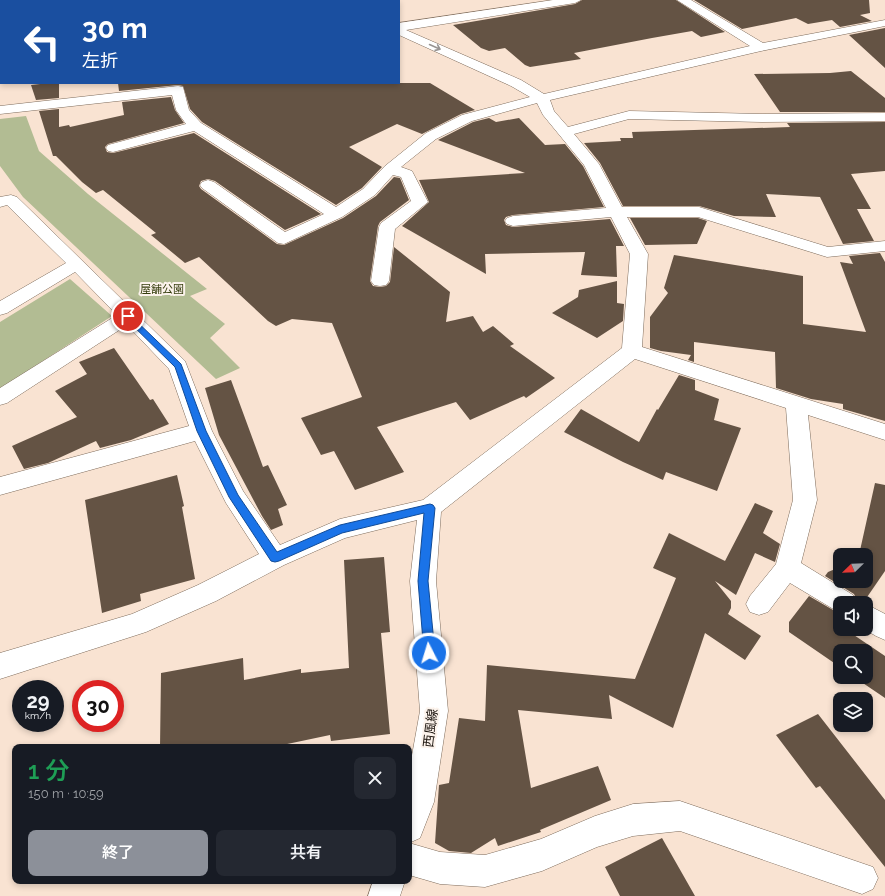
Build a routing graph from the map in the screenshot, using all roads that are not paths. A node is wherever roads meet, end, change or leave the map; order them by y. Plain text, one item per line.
1 (574, 0) edge
2 (684, 0) edge
3 (496, 2) dead end
4 (517, 9) junction
5 (885, 23) edge
6 (400, 27) edge
7 (400, 31) edge
8 (400, 44) edge
9 (761, 47) junction
10 (434, 60) dead end
11 (178, 86) edge
12 (494, 87) dead end
13 (542, 98) junction
14 (0, 110) edge
15 (885, 117) edge
16 (196, 126) junction
17 (564, 132) junction
18 (113, 148) dead end
19 (390, 169) junction
20 (208, 185) dead end
21 (4, 196) edge
22 (616, 212) junction
23 (336, 214) junction
24 (513, 221) dead end
25 (885, 246) edge
26 (77, 264) junction
27 (380, 281) dead end
28 (0, 309) edge
29 (128, 316) junction
30 (632, 351) junction
31 (0, 398) edge
32 (796, 404) junction
33 (202, 431) junction
34 (885, 432) edge
35 (0, 486) edge
36 (430, 508) junction
37 (275, 558) junction
38 (786, 568) junction
39 (833, 596) edge
40 (760, 604) dead end
41 (873, 620) edge
42 (885, 628) edge
43 (0, 666) edge
44 (412, 820) edge
45 (412, 859) edge
46 (862, 878) dead end
47 (388, 884) edge
48 (384, 896) edge

1 - 4 street
2 - 9 street
3 - 4 street
4 - 6 street
5 - 9 street
7 -> 13 street
8 - 10 street
9 - 13 street
11 - 14 street
11 - 16 street
12 - 13 street
13 - 17 street
13 - 19 street
15 - 17 street
16 - 18 street
16 - 23 street
17 - 22 street
19 - 23 street
19 - 27 street
20 - 23 street
21 - 26 street
22 - 24 street
22 - 25 street
22 - 30 street
26 - 28 street
26 - 29 street
29 - 31 street
29 - 33 street
30 - 32 street
30 - 36 street
32 - 34 street
32 - 38 street
33 - 35 street
33 - 37 street
36 - 37 street
36 - 44 street, 西風線
37 - 43 street
38 - 39 street
38 - 40 street
41 - 42 street
45 - 46 street
47 - 48 street

